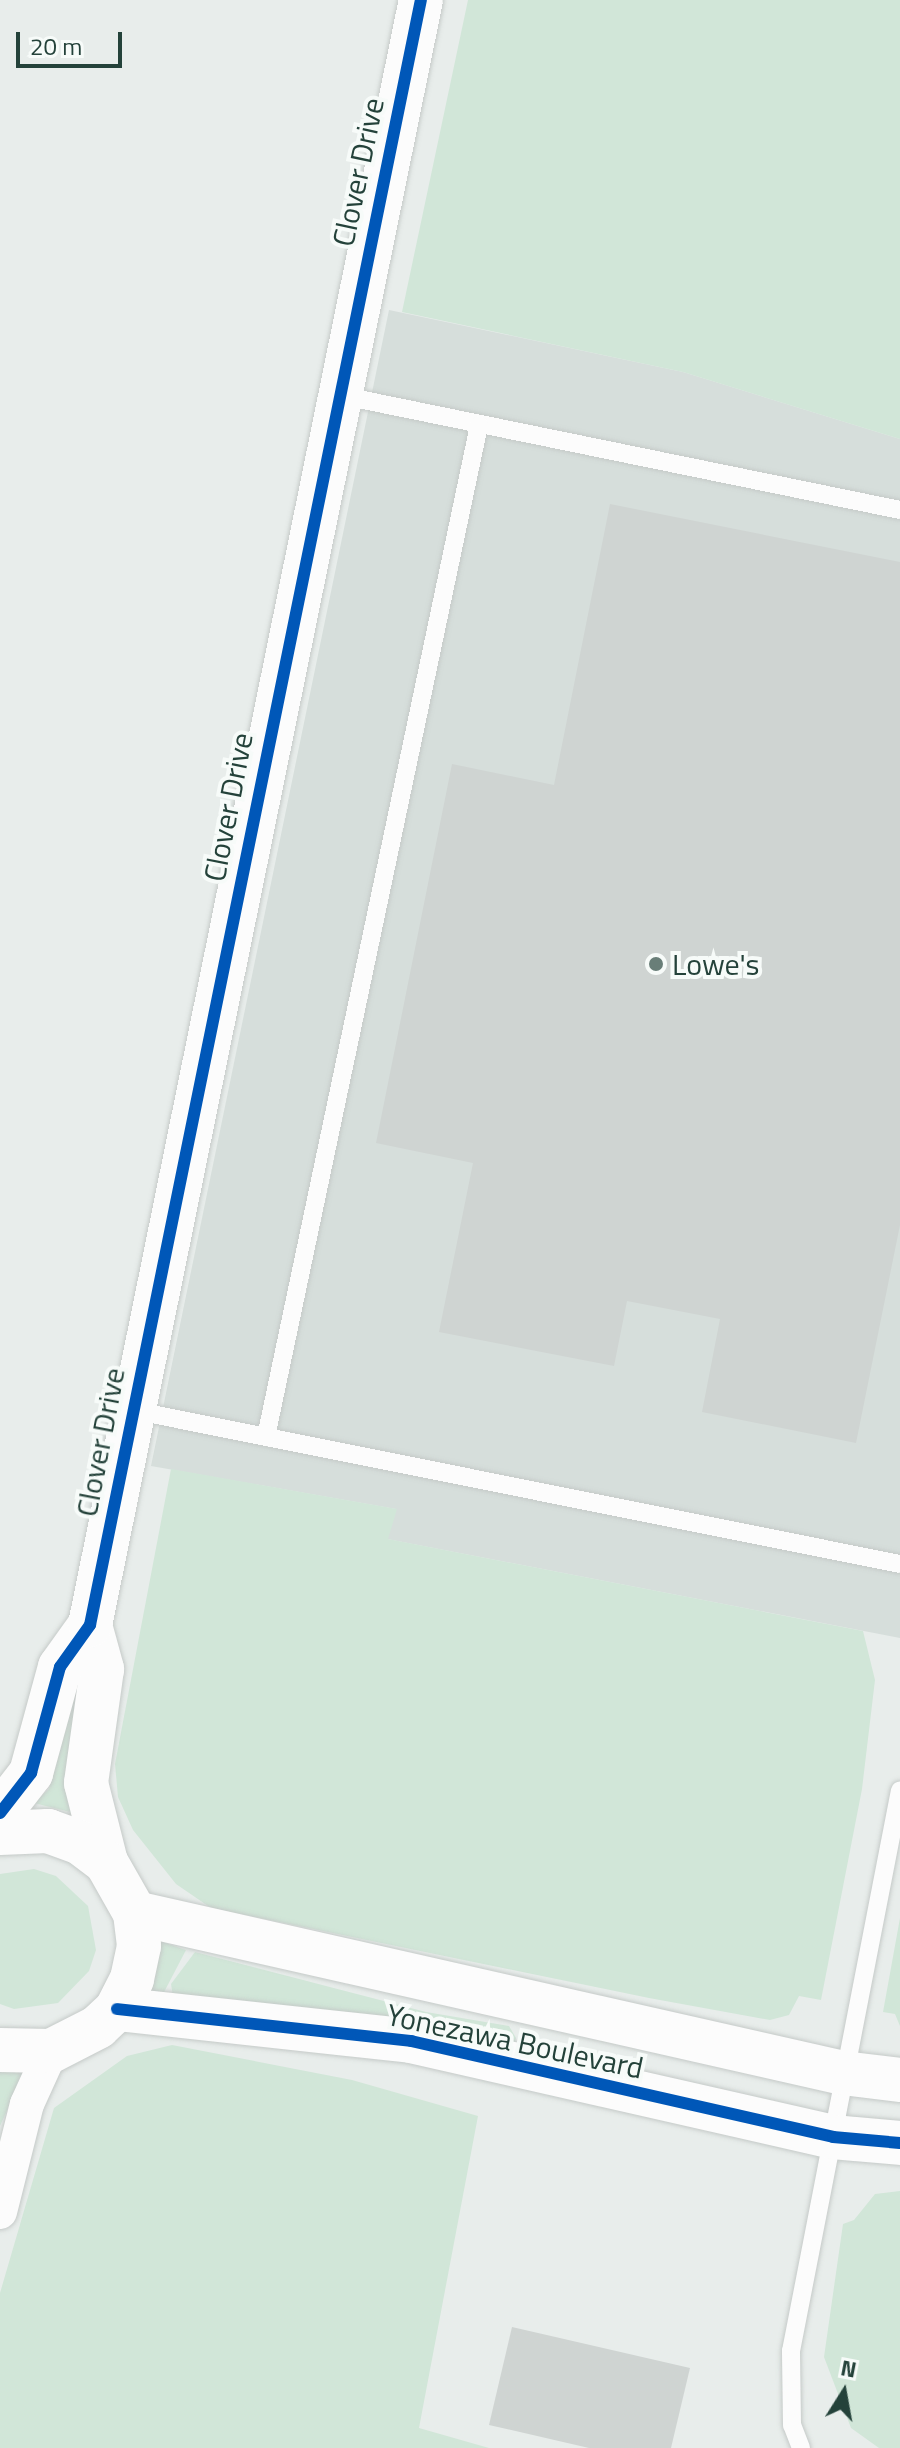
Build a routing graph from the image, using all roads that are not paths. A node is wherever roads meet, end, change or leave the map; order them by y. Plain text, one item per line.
1 (421, 0) edge
2 (338, 395) junction
3 (479, 425) junction
4 (900, 510) edge
5 (132, 1410) junction
6 (266, 1437) junction
7 (900, 1564) edge
8 (90, 1625) junction
9 (900, 1790) edge
10 (0, 1813) edge
11 (0, 1833) edge
12 (106, 1862) junction
13 (135, 1913) junction
14 (117, 2009) junction
15 (0, 2050) edge
16 (51, 2051) junction
17 (843, 2073) junction
18 (900, 2080) edge
19 (833, 2137) junction
20 (900, 2143) edge
21 (0, 2212) edge
22 (801, 2448) edge

1 - 2 street, Clover Drive
2 - 3 lane
2 - 5 street, Clover Drive
3 - 4 lane
3 - 6 lane
5 - 6 lane
5 - 8 street, Clover Drive
6 - 7 lane
8 - 10 street
8 - 12 street
9 - 17 lane
11 - 12 street
12 - 13 street
13 - 14 street
13 - 17 street, Yonezawa Boulevard
14 - 16 street
14 - 19 street, Yonezawa Boulevard
15 - 16 street
16 - 21 street
17 - 18 street, Yonezawa Boulevard
17 - 19 lane
19 - 20 street, Yonezawa Boulevard
19 - 22 lane

